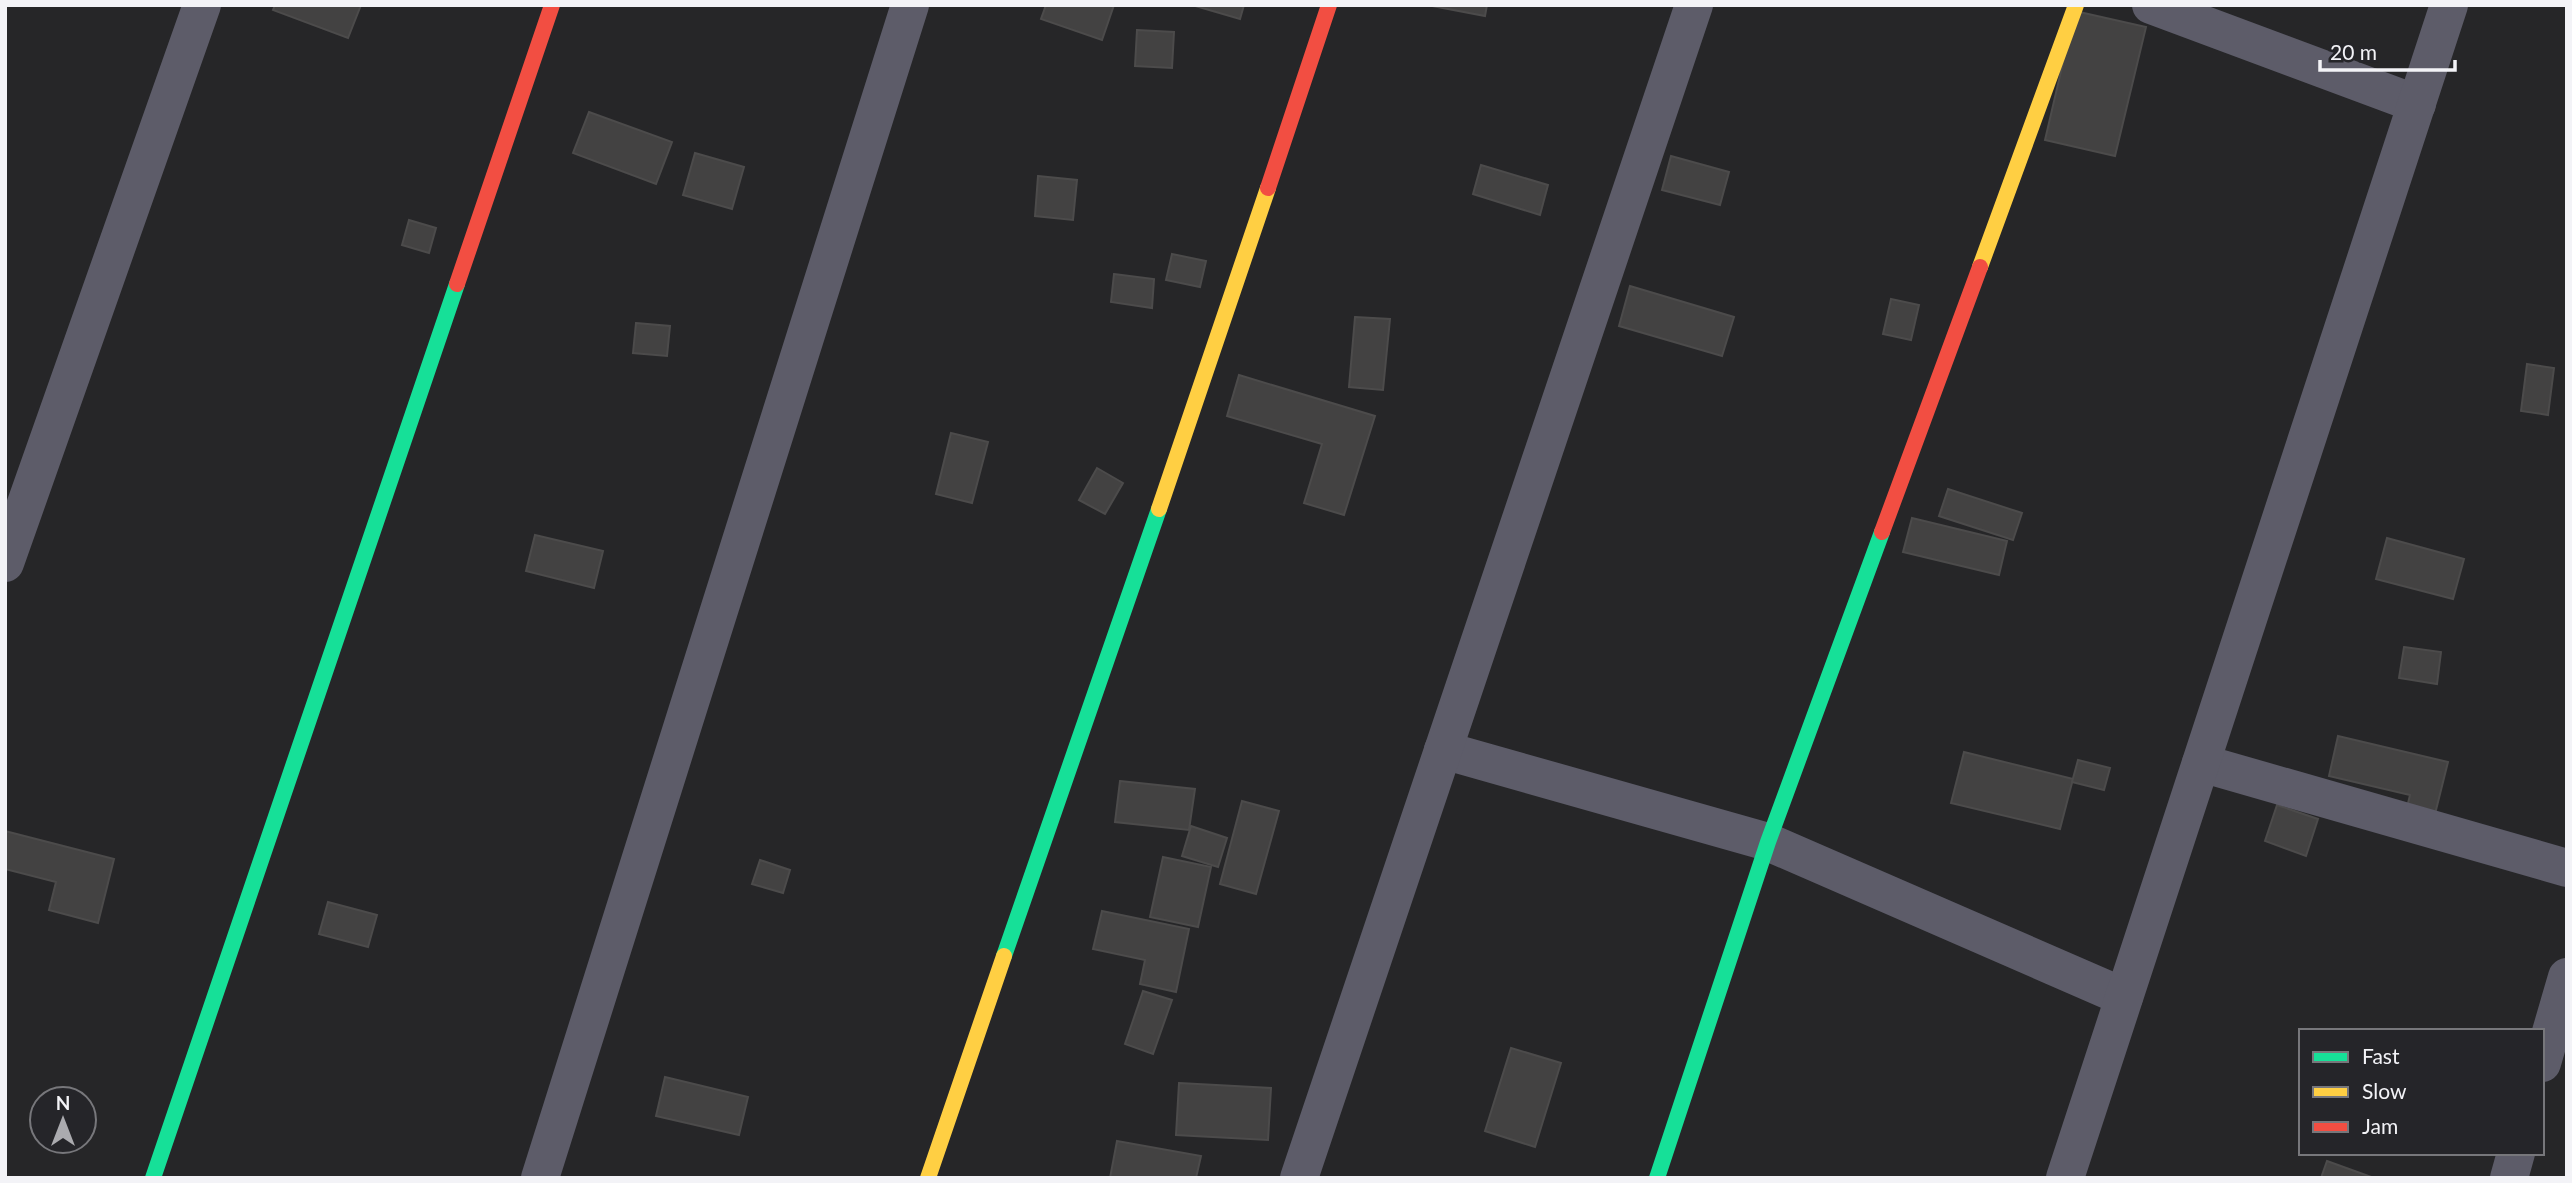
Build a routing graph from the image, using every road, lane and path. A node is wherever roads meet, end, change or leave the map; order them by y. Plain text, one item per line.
1 (202, 5) edge
2 (552, 5) edge
3 (910, 5) edge
4 (1329, 5) edge
5 (1694, 5) edge
6 (2076, 5) edge
7 (2151, 5) edge
8 (2449, 5) edge
9 (2417, 104) junction
10 (5, 563) edge
11 (1443, 750) junction
12 (2201, 763) junction
13 (1768, 842) junction
14 (2567, 868) edge
15 (2567, 977) edge
16 (2124, 997) junction
17 (2544, 1056) edge
18 (2515, 1155) edge
19 (153, 1178) edge
20 (540, 1178) edge
21 (928, 1178) edge
22 (1299, 1178) edge
23 (1657, 1178) edge
24 (2065, 1178) edge
25 (2509, 1178) edge

1 - 10 street
2 - 19 street
3 - 20 street
4 - 21 street
5 - 11 street
6 - 13 street
7 - 9 street
8 - 9 street
9 - 12 street
11 - 13 street
11 - 22 street
12 - 14 street
12 - 16 street
13 - 16 street
13 - 23 street
15 - 17 street
16 - 24 street
18 - 25 street

